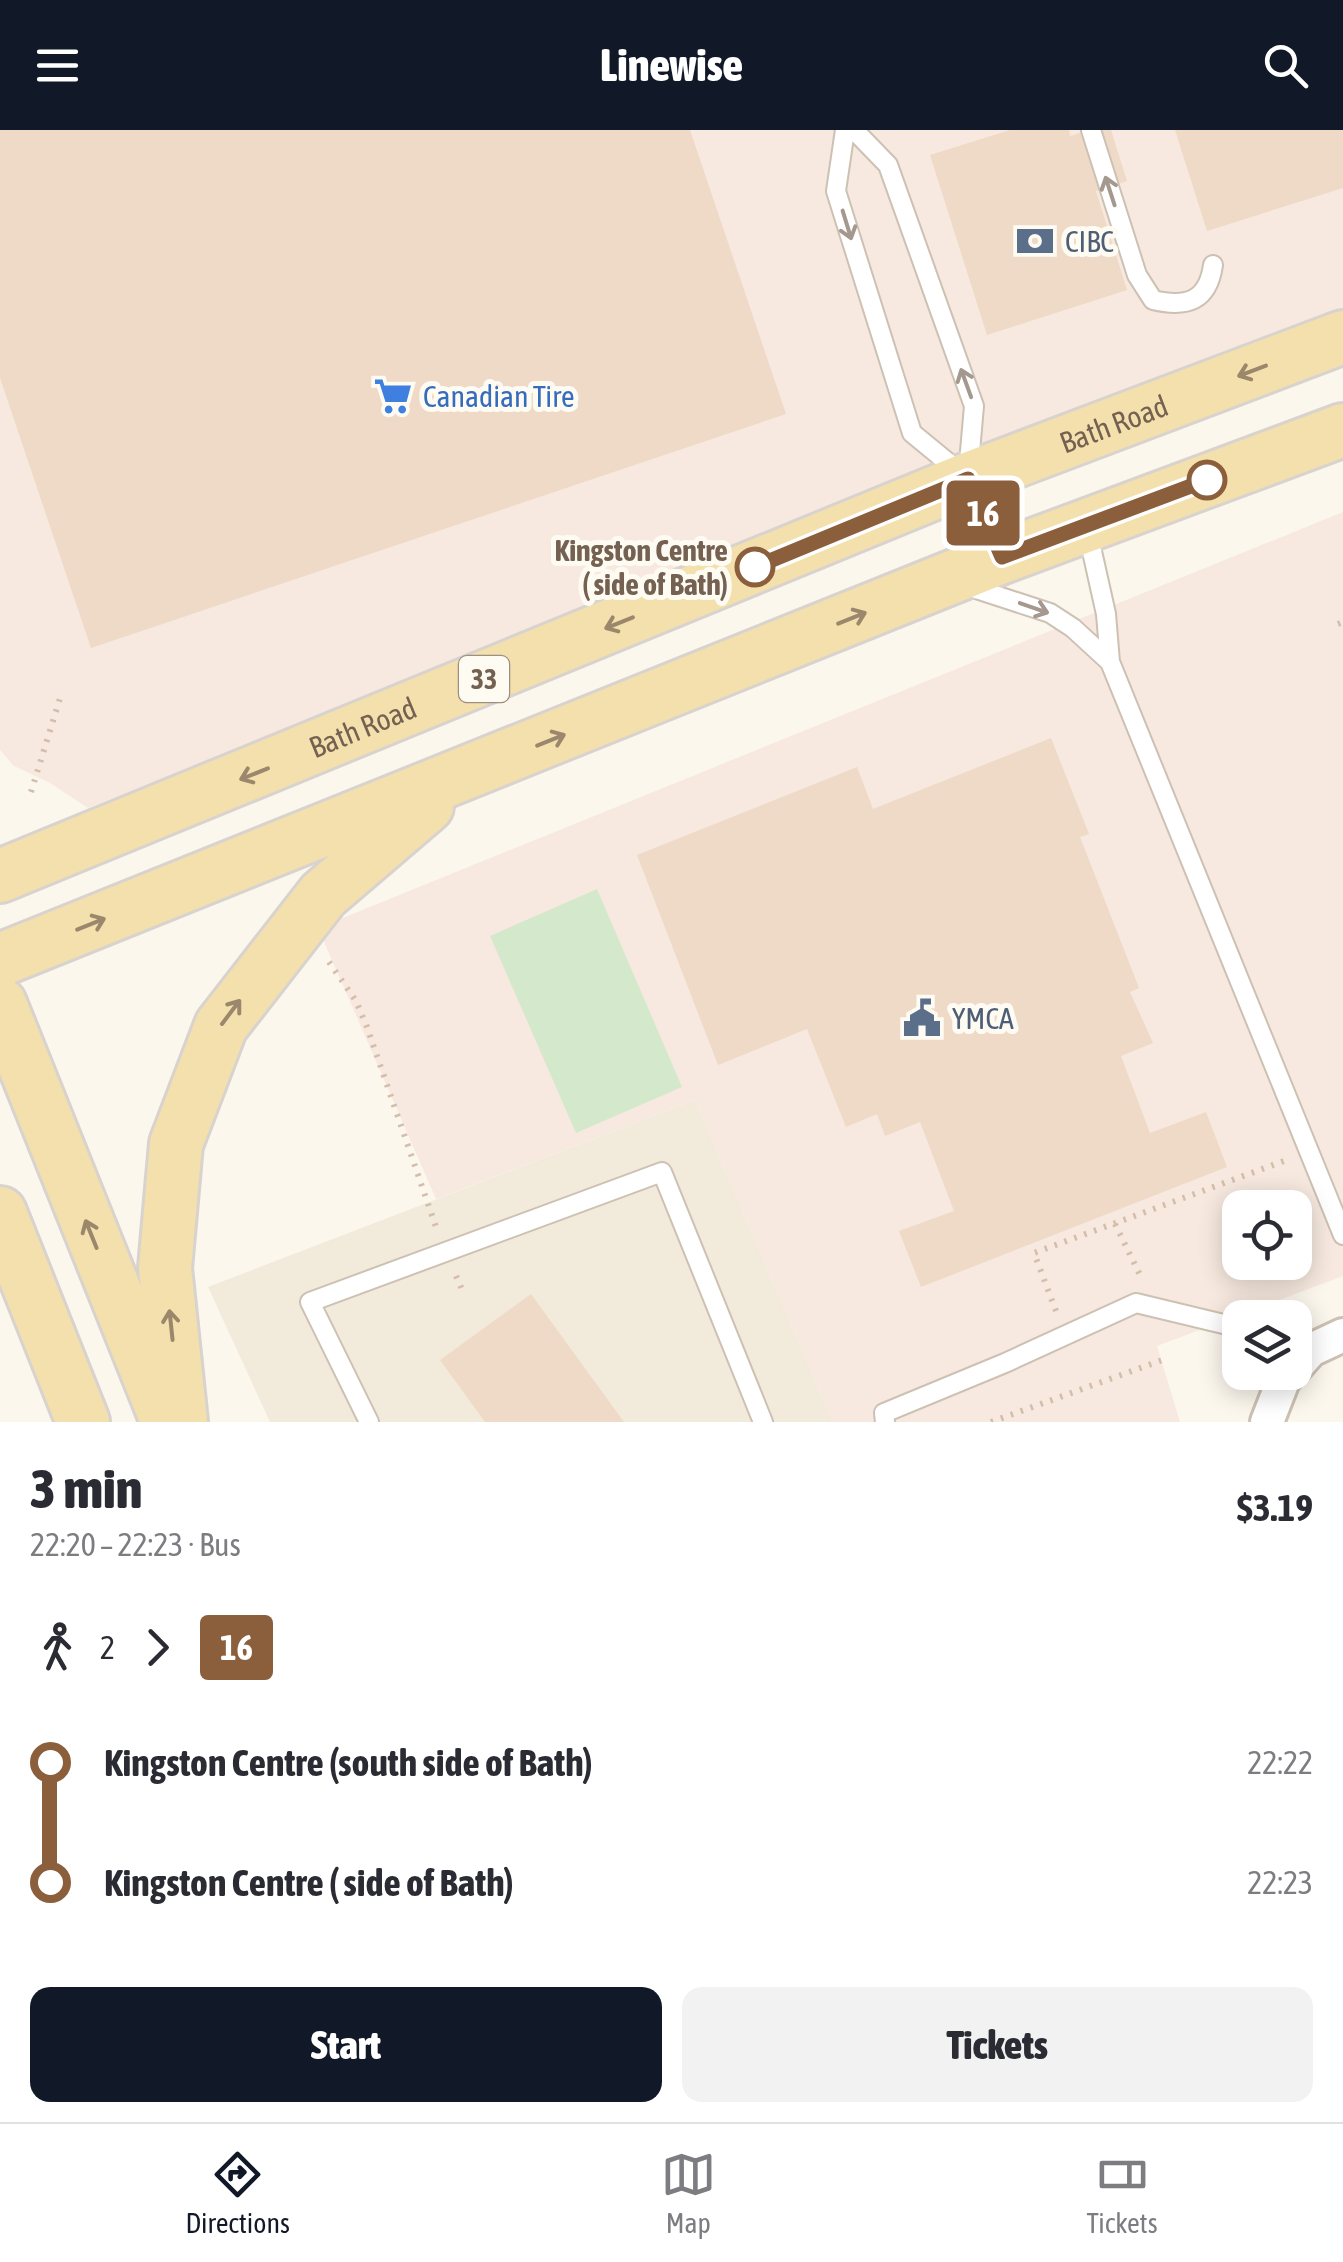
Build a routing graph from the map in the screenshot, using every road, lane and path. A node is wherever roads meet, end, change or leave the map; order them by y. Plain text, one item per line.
1 (846, 130) edge
2 (854, 130) edge
3 (1090, 130) edge
4 (1213, 265) dead end
5 (1343, 337) edge
6 (1343, 430) edge
7 (968, 479) junction
8 (1087, 526) junction
9 (1002, 557) junction
10 (945, 580) junction
11 (1110, 662) junction
12 (61, 694) dead end
13 (460, 777) junction
14 (31, 792) dead end
15 (0, 876) edge
16 (319, 949) dead end
17 (0, 960) edge
18 (0, 1004) edge
19 (1309, 1152) junction
20 (0, 1213) edge
21 (1115, 1224) junction
22 (1343, 1235) edge
23 (445, 1252) junction
24 (464, 1294) dead end
25 (0, 1298) edge
26 (1156, 1307) junction
27 (1222, 1324) edge
28 (1343, 1335) edge
29 (1065, 1336) junction
30 (1312, 1352) edge
31 (1168, 1358) dead end
32 (1279, 1390) edge
33 (75, 1422) edge
34 (83, 1422) edge
35 (167, 1422) edge
36 (181, 1422) edge
37 (369, 1422) edge
38 (763, 1422) edge
39 (885, 1422) edge
40 (992, 1422) edge
41 (1267, 1422) edge

1 -> 7 lane
7 -> 2 lane
4 -> 3 lane
5 -> 7 main road, Bath Road / 33
6 - 8 main road
7 - 9 lane
7 -> 15 main road, Bath Road / 33
8 - 9 main road
8 - 11 lane
9 - 10 main road
10 -> 11 lane
13 -> 10 main road
11 - 19 lane
12 - 14 path
17 -> 13 main road
36 -> 13 main road
16 - 23 path
35 -> 18 main road
19 - 21 path
19 - 22 lane
20 - 34 main road
21 - 26 path
21 - 29 path
23 - 24 path
23 - 37 lane
23 - 38 lane
25 - 33 main road
26 - 27 lane
26 - 29 lane
28 - 30 street
29 - 39 lane
31 - 40 path
32 - 41 street

